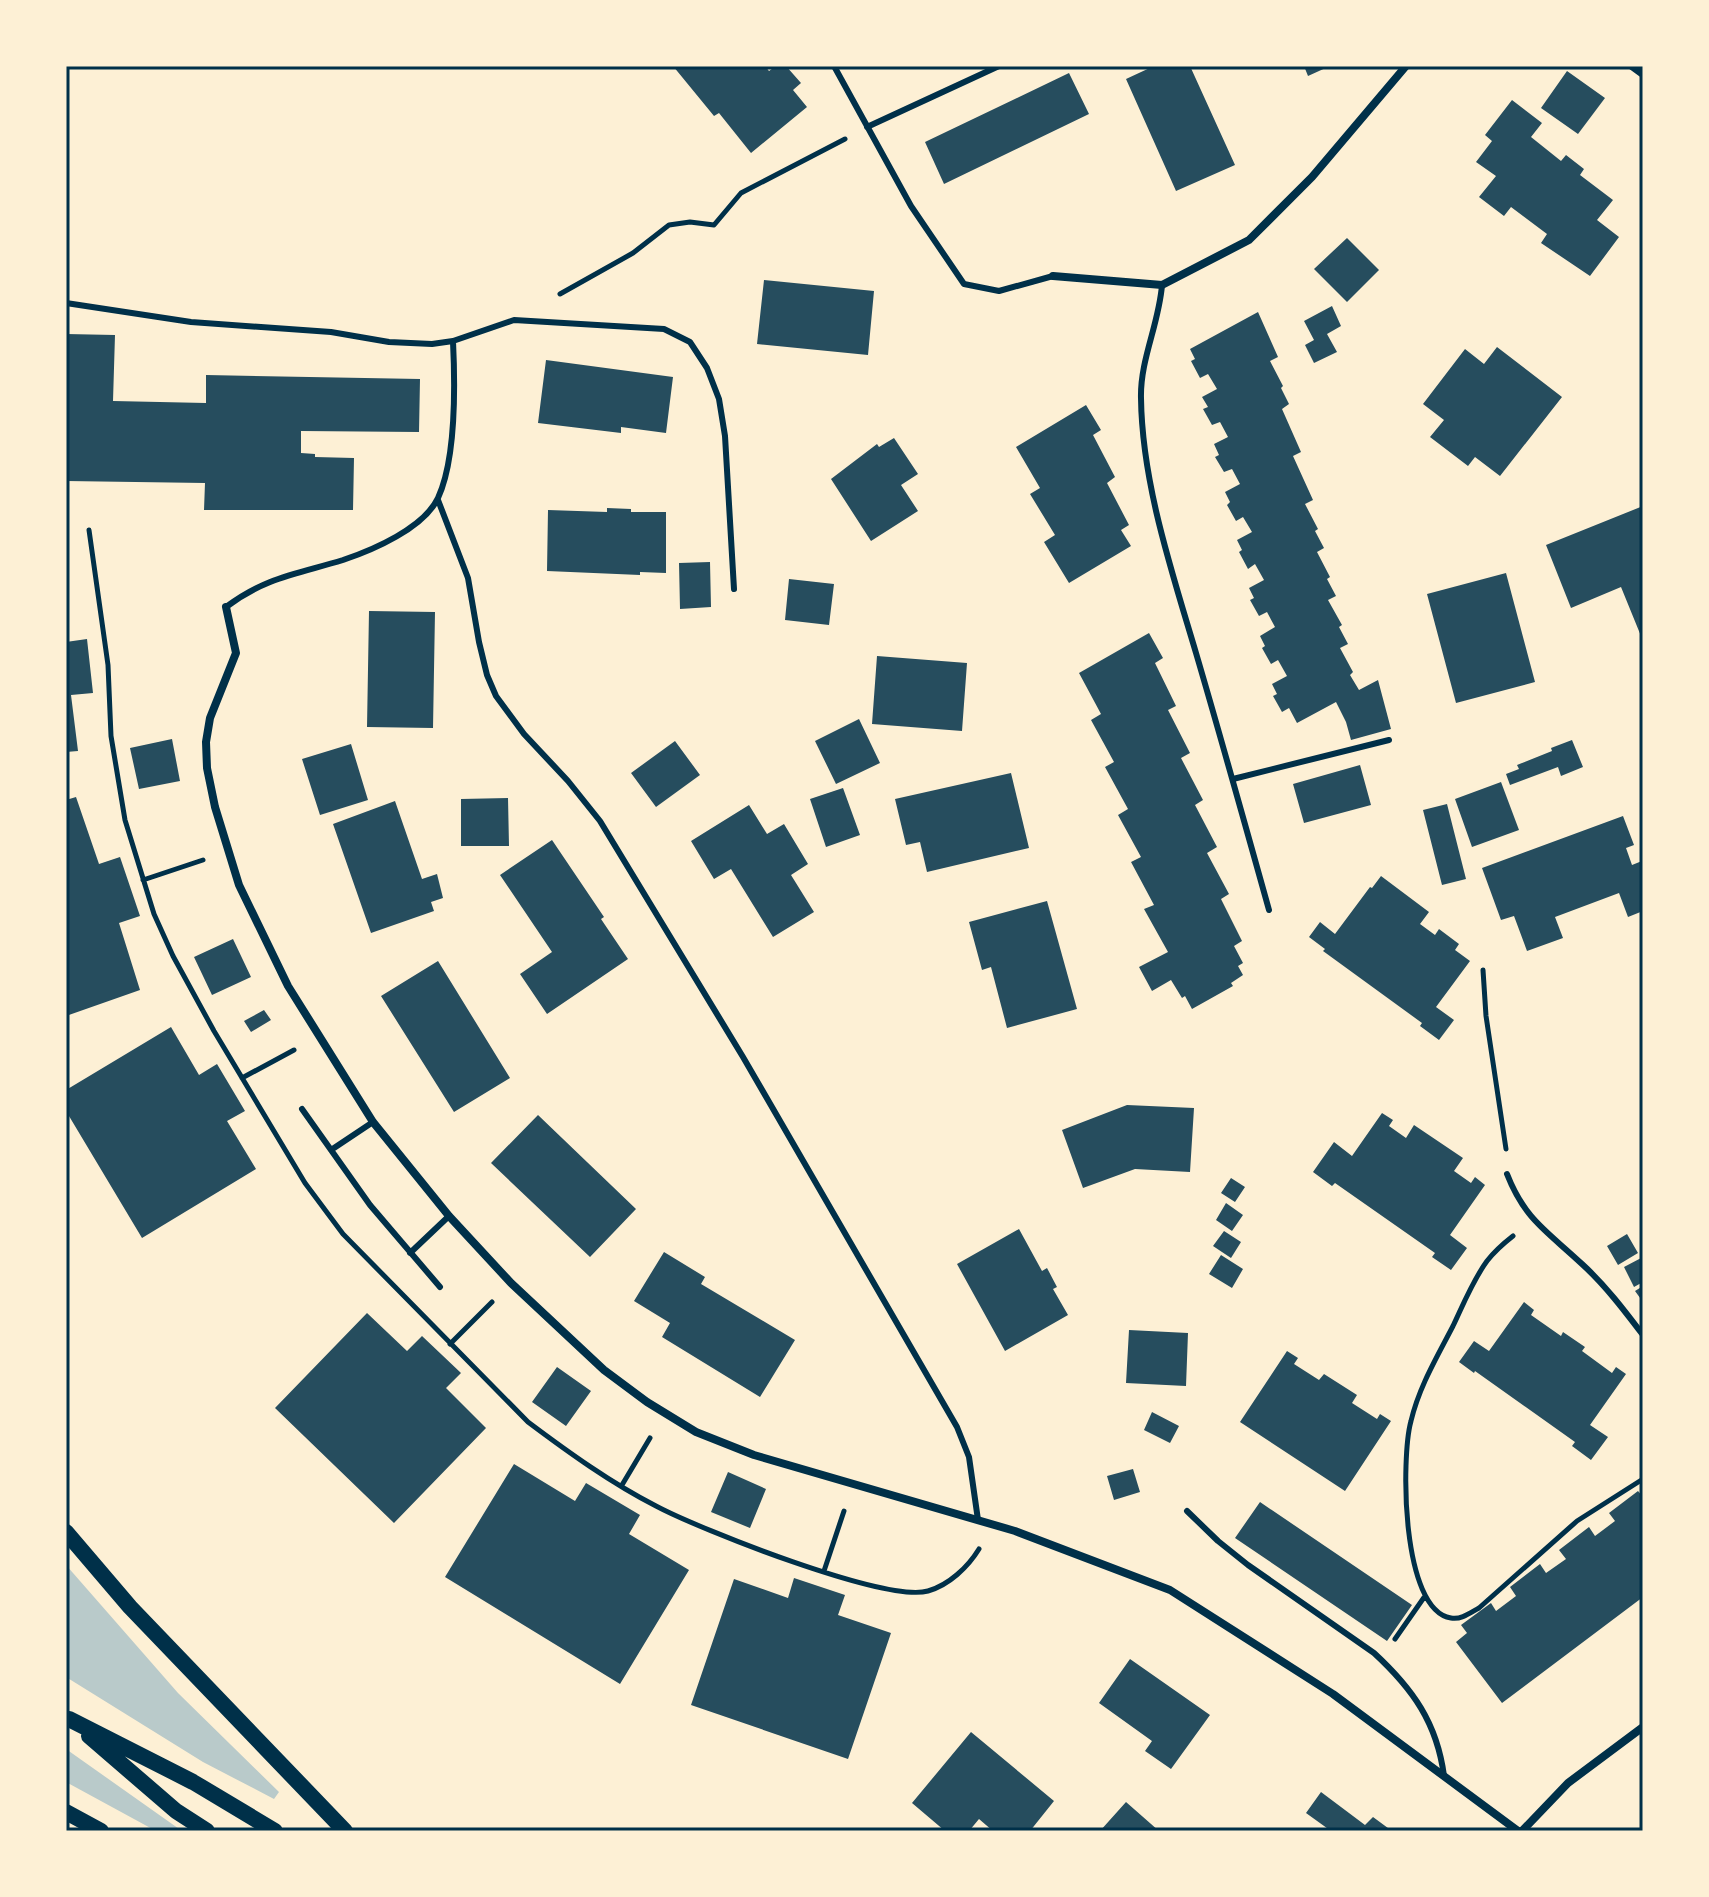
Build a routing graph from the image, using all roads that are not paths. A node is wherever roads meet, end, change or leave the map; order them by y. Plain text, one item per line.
1 (834, 66) edge
2 (999, 66) edge
3 (1406, 66) edge
4 (1632, 66) edge
5 (1643, 74) edge
6 (867, 127) junction
7 (1053, 276) joint
8 (1162, 285) junction
9 (66, 303) edge
10 (453, 341) junction
11 (438, 500) junction
12 (734, 589) dead end
13 (226, 607) joint
14 (1389, 740) dead end
15 (1233, 779) junction
16 (1269, 910) dead end
17 (302, 1109) dead end
18 (373, 1122) junction
19 (331, 1150) junction
20 (1507, 1174) road end
21 (449, 1216) junction
22 (410, 1253) junction
23 (440, 1287) dead end
24 (1643, 1335) edge
25 (1187, 1511) dead end
26 (978, 1520) junction
27 (66, 1532) edge
28 (67, 1718) edge
29 (1643, 1727) edge
30 (1444, 1776) junction
31 (66, 1812) edge
32 (101, 1831) edge
33 (207, 1831) edge
34 (275, 1831) edge
35 (345, 1831) edge
36 (1520, 1831) edge

1 - 6 lane
2 - 6 lane
3 - 8 street
4 - 5 street
6 - 7 lane
7 - 8 street
8 - 15 lane
9 - 10 lane
10 - 11 lane
10 - 12 lane
11 - 13 lane
11 - 26 lane
13 - 18 street
14 - 15 lane
15 - 16 lane
17 - 19 lane
18 - 19 lane
18 - 21 street
19 - 22 lane
20 - 24 lane
21 - 22 lane
21 - 26 street
22 - 23 lane
25 - 30 lane
26 - 30 street
27 - 35 main road
28 - 33 main road
28 - 34 main road
29 - 36 street
30 - 36 street
31 - 32 main road

